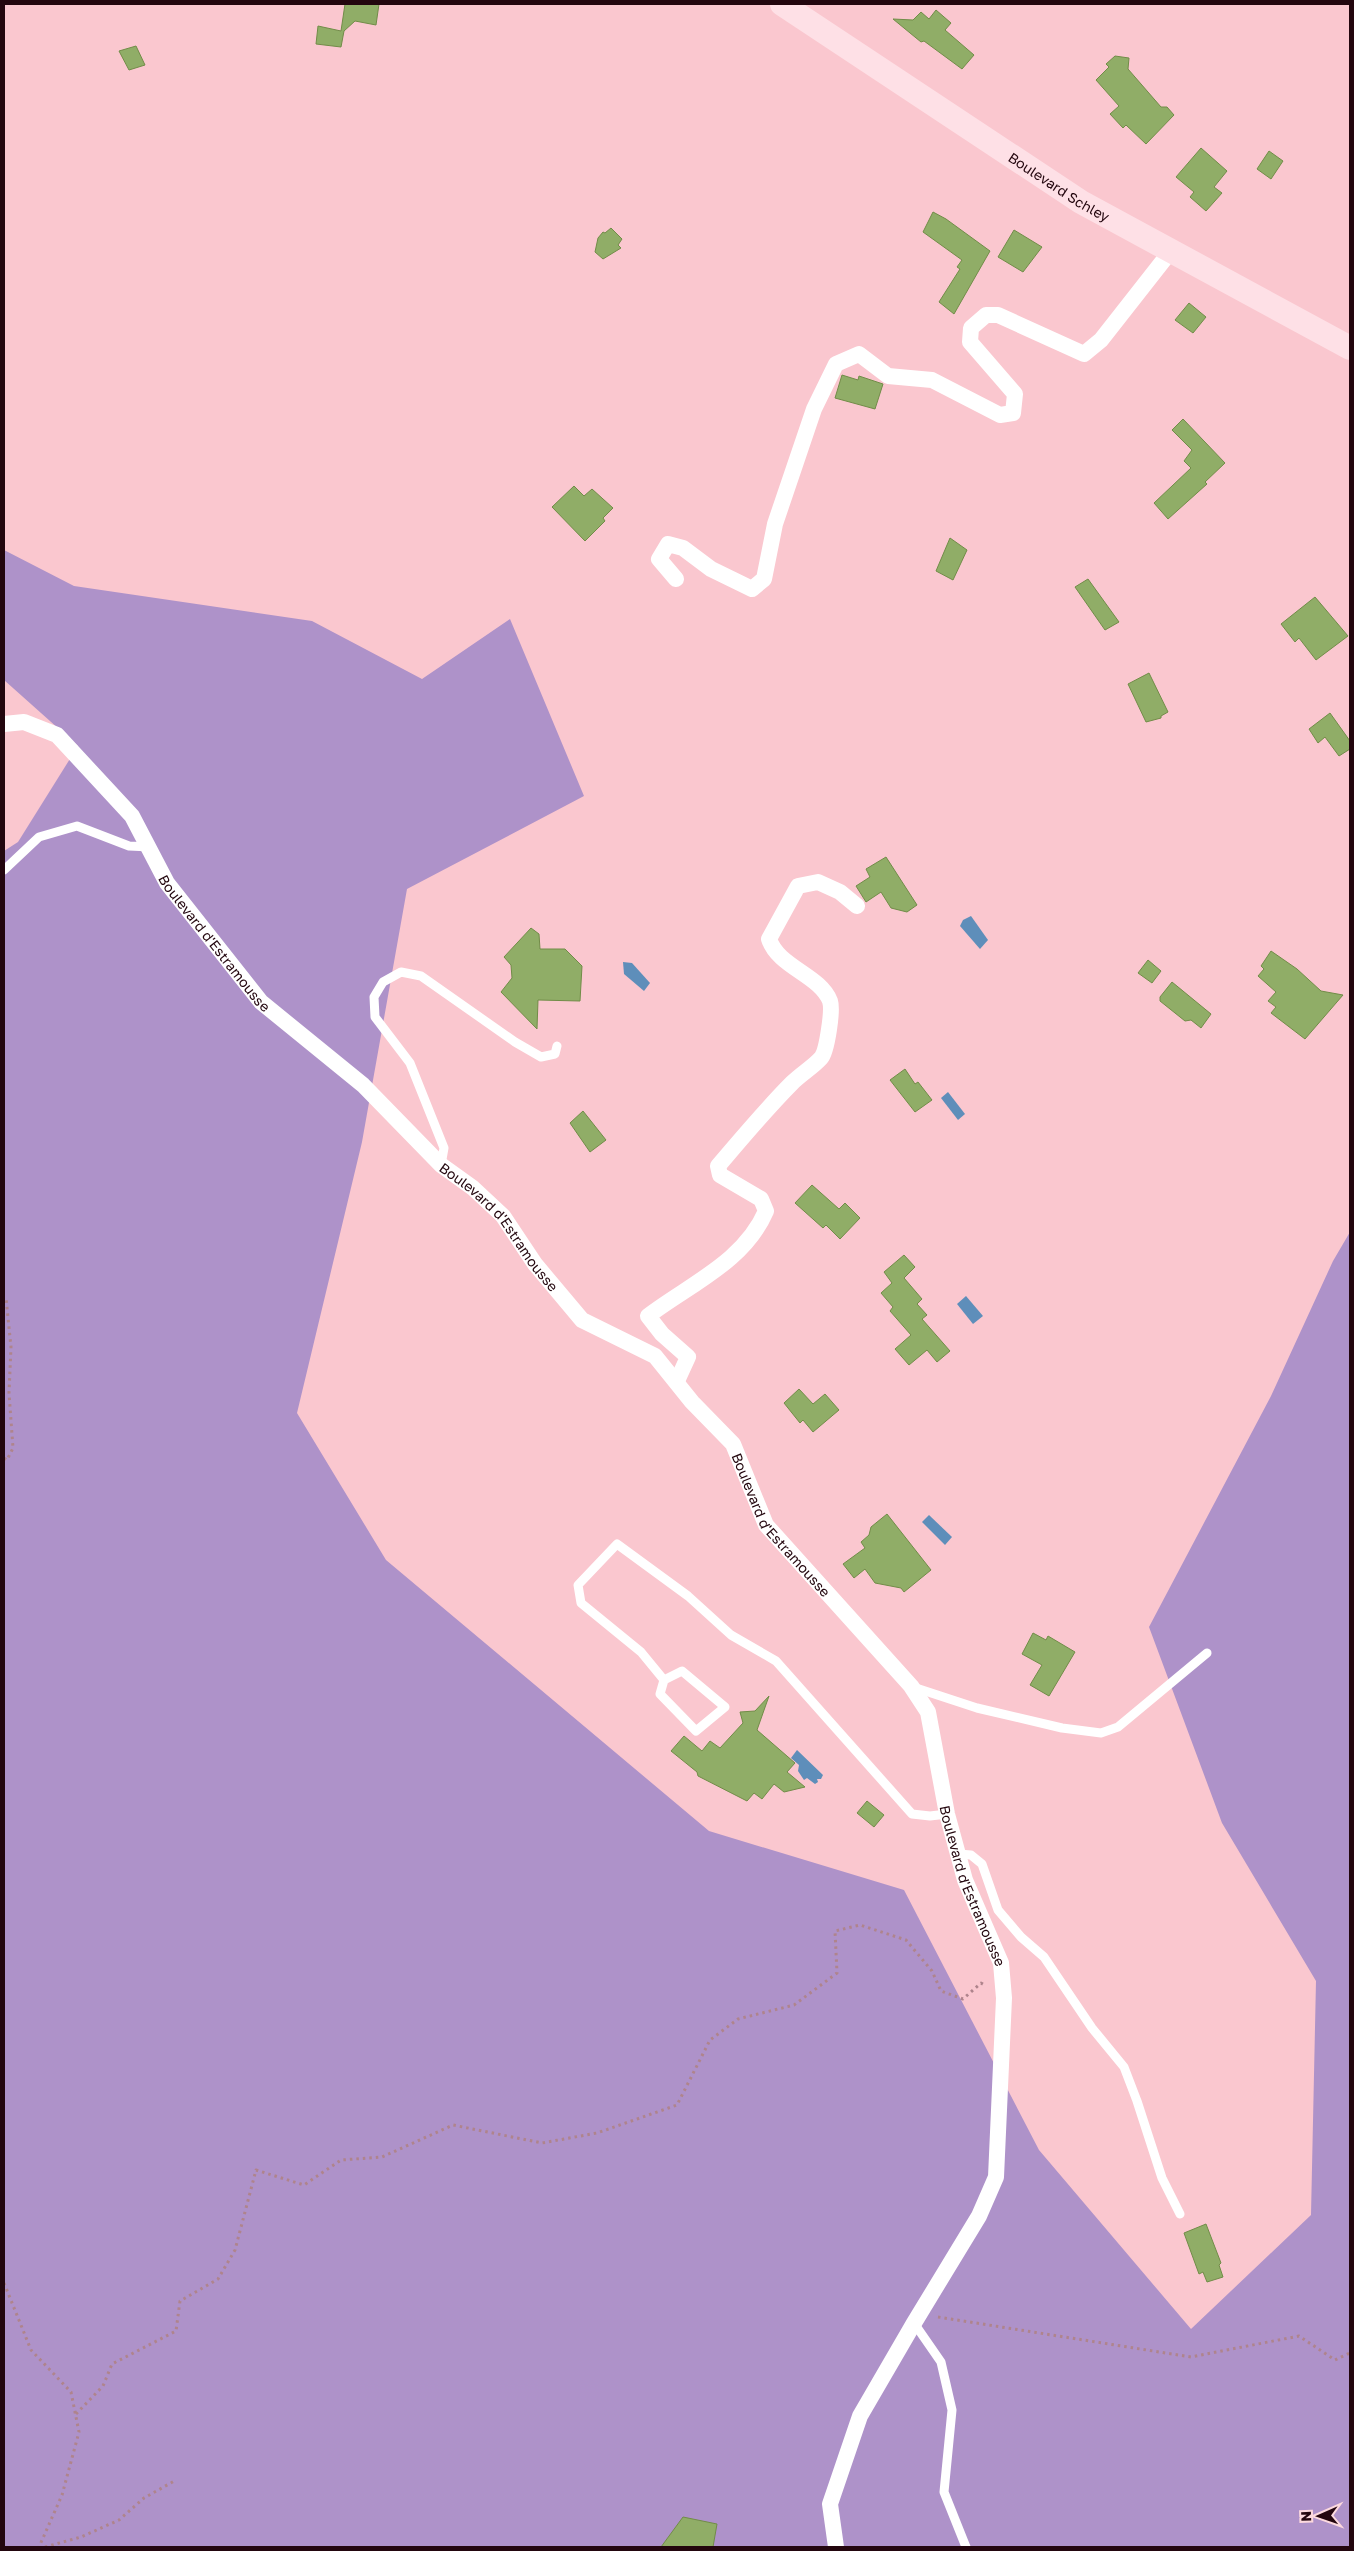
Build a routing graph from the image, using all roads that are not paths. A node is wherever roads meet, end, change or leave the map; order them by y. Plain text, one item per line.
1 (782, 4) edge
2 (1170, 252) junction
3 (1350, 348) edge
4 (676, 579) dead end
5 (4, 724) edge
6 (150, 847) junction
7 (4, 870) edge
8 (857, 906) dead end
9 (557, 1046) dead end
10 (441, 1165) junction
11 (677, 1381) junction
12 (1207, 1653) dead end
13 (664, 1680) junction
14 (911, 1686) junction
15 (947, 1814) junction
16 (959, 1854) junction
17 (1180, 2214) dead end
18 (917, 2318) junction
19 (836, 2547) edge
20 (966, 2547) edge

1 - 2 main road, Boulevard Schley
2 - 3 main road, Boulevard Schley
2 - 4 street
5 - 6 street, Boulevard d'Estramousse
6 - 7 lane
6 - 10 street, Boulevard d'Estramousse
8 - 11 street
9 - 10 lane
10 - 11 street, Boulevard d'Estramousse
11 - 14 street, Boulevard d'Estramousse
12 - 14 lane
13 - 13 lane
13 - 15 lane
14 - 15 street, Boulevard d'Estramousse
15 - 16 street, Boulevard d'Estramousse
16 - 17 lane
16 - 18 street, Boulevard d'Estramousse
18 - 19 street, Boulevard d'Estramousse
18 - 20 lane

